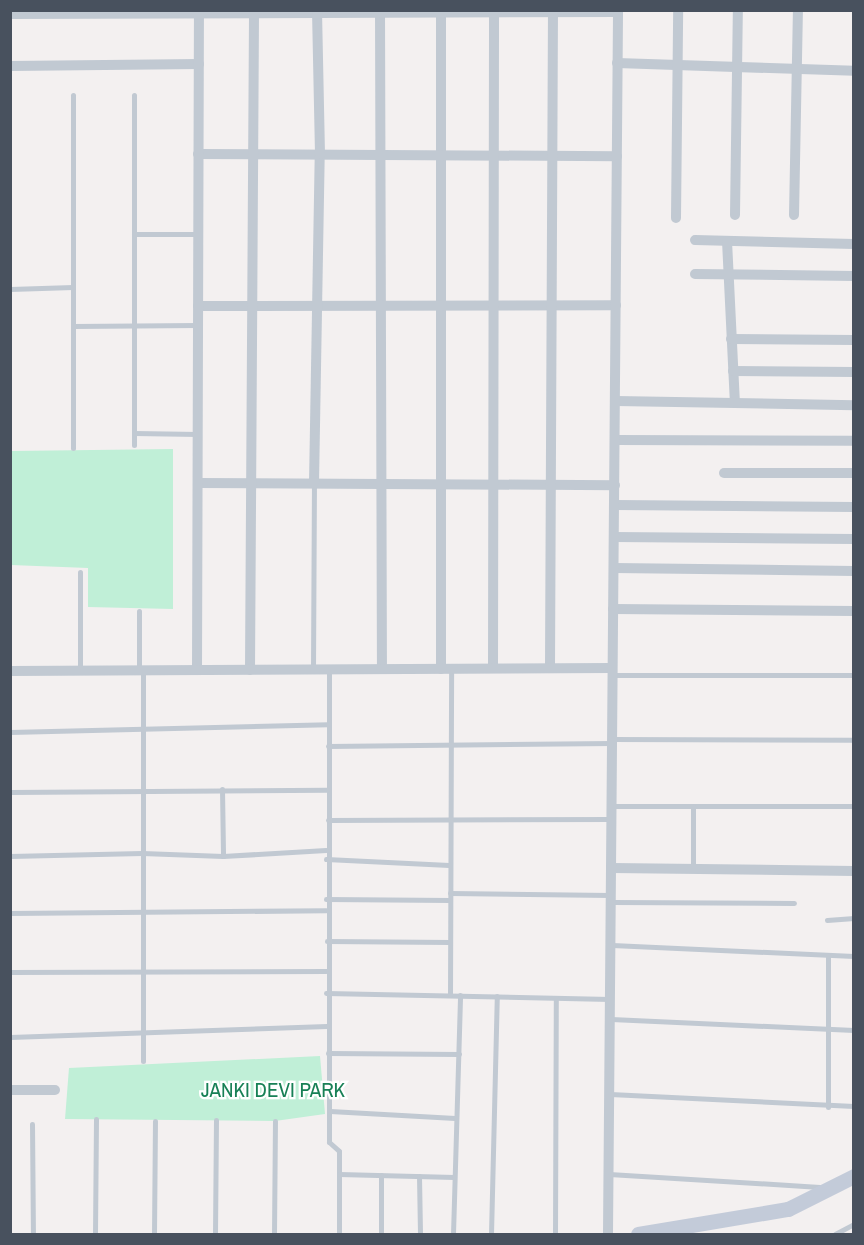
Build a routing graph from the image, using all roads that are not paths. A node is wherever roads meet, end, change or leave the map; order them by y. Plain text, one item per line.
1 (678, 10) edge
2 (738, 10) edge
3 (798, 10) edge
4 (222, 11) edge
5 (317, 11) edge
6 (441, 11) edge
7 (494, 11) edge
8 (553, 11) edge
9 (618, 11) edge
10 (199, 12) junction
11 (254, 12) edge
12 (380, 12) edge
13 (10, 14) edge
14 (617, 63) junction
15 (199, 64) junction
16 (677, 65) junction
17 (10, 66) edge
18 (737, 67) junction
19 (797, 69) junction
20 (854, 71) edge
21 (73, 95) dead end
22 (134, 95) dead end
23 (198, 154) junction
24 (253, 154) junction
25 (320, 154) junction
26 (381, 155) junction
27 (441, 155) junction
28 (494, 155) junction
29 (552, 155) junction
30 (617, 156) junction
31 (735, 215) dead end
32 (794, 215) dead end
33 (676, 218) dead end
34 (134, 234) junction
35 (198, 234) junction
36 (695, 240) dead end
37 (727, 241) junction
38 (854, 244) edge
39 (695, 274) dead end
40 (727, 274) junction
41 (854, 276) edge
42 (73, 287) junction
43 (10, 289) edge
44 (252, 305) junction
45 (318, 305) junction
46 (381, 305) junction
47 (441, 305) junction
48 (494, 305) junction
49 (552, 305) junction
50 (616, 305) junction
51 (198, 306) junction
52 (134, 325) junction
53 (198, 325) junction
54 (73, 326) junction
55 (731, 339) junction
56 (854, 340) edge
57 (733, 370) junction
58 (854, 372) edge
59 (616, 401) junction
60 (735, 403) junction
61 (854, 405) edge
62 (134, 433) junction
63 (198, 434) junction
64 (615, 440) junction
65 (854, 441) edge
66 (134, 445) dead end
67 (72, 448) dead end
68 (724, 473) dead end
69 (854, 473) edge
70 (198, 483) junction
71 (251, 483) junction
72 (314, 483) junction
73 (381, 484) junction
74 (441, 484) junction
75 (493, 484) junction
76 (551, 485) junction
77 (615, 485) junction
78 (615, 505) junction
79 (854, 507) edge
80 (614, 537) junction
81 (854, 539) edge
82 (614, 568) junction
83 (854, 571) edge
84 (80, 572) dead end
85 (613, 609) junction
86 (139, 611) dead end
87 (854, 611) edge
88 (493, 668) junction
89 (550, 668) junction
90 (382, 669) junction
91 (446, 669) junction
92 (198, 670) junction
93 (250, 670) junction
94 (313, 670) junction
95 (328, 670) junction
96 (10, 671) edge
97 (80, 671) junction
98 (141, 671) junction
99 (612, 671) junction
100 (854, 675) edge
101 (328, 724) junction
102 (143, 729) junction
103 (10, 732) edge
104 (854, 740) edge
105 (612, 741) junction
106 (451, 744) junction
107 (328, 746) junction
108 (143, 789) junction
109 (222, 789) junction
110 (327, 790) junction
111 (10, 792) edge
112 (612, 806) junction
113 (693, 806) junction
114 (854, 806) edge
115 (450, 819) junction
116 (612, 819) junction
117 (328, 820) junction
118 (326, 850) junction
119 (142, 853) junction
120 (10, 856) edge
121 (223, 856) junction
122 (326, 859) junction
123 (449, 865) junction
124 (612, 868) junction
125 (693, 869) junction
126 (854, 871) edge
127 (450, 893) junction
128 (326, 898) junction
129 (612, 899) junction
130 (450, 900) junction
131 (794, 903) dead end
132 (326, 910) junction
133 (10, 913) edge
134 (142, 914) junction
135 (854, 918) edge
136 (827, 920) dead end
137 (327, 941) junction
138 (450, 942) junction
139 (612, 945) junction
140 (828, 955) junction
141 (854, 956) edge
142 (141, 970) junction
143 (326, 971) junction
144 (10, 972) edge
145 (326, 993) junction
146 (450, 994) junction
147 (460, 995) junction
148 (497, 996) junction
149 (556, 998) junction
150 (611, 999) junction
151 (611, 1018) junction
152 (327, 1026) junction
153 (854, 1030) edge
154 (827, 1031) junction
155 (141, 1032) junction
156 (10, 1037) edge
157 (328, 1053) junction
158 (459, 1054) junction
159 (143, 1061) dead end
160 (10, 1090) edge
161 (55, 1090) dead end
162 (610, 1094) junction
163 (854, 1106) edge
164 (828, 1107) junction
165 (330, 1111) junction
166 (455, 1118) junction
167 (96, 1119) dead end
168 (216, 1120) dead end
169 (154, 1121) dead end
170 (275, 1121) dead end
171 (32, 1124) dead end
172 (339, 1174) junction
173 (609, 1174) junction
174 (381, 1175) junction
175 (419, 1176) junction
176 (454, 1176) junction
177 (854, 1176) edge
178 (826, 1187) junction
179 (854, 1224) edge
180 (674, 1231) edge
181 (33, 1234) edge
182 (95, 1234) edge
183 (154, 1234) edge
184 (215, 1234) edge
185 (274, 1234) edge
186 (339, 1234) edge
187 (381, 1234) edge
188 (420, 1234) edge
189 (453, 1234) edge
190 (491, 1234) edge
191 (555, 1234) edge
192 (608, 1234) edge
193 (638, 1234) edge
194 (835, 1234) edge

1 - 16 street
2 - 18 street
3 - 19 street
4 - 10 street
4 - 11 street
5 - 11 street
5 - 12 street
5 - 25 street
6 - 7 street
6 - 12 street
6 - 27 street
7 - 8 street
7 - 28 street
8 - 9 street
8 - 29 street
9 - 14 street
10 - 13 street
10 - 15 street
11 - 24 street
12 - 26 street
14 - 16 street
14 - 30 street
15 - 17 street
15 - 23 street
16 - 18 street
16 - 33 street
18 - 19 street
18 - 31 street
19 - 20 street
19 - 32 street
21 - 42 lane
22 - 34 lane
23 - 24 street
23 - 35 street
24 - 25 street
24 - 44 street
25 - 26 street
25 - 45 street
26 - 27 street
26 - 46 street
27 - 28 street
27 - 47 street
28 - 29 street
28 - 48 street
29 - 30 street
29 - 49 street
30 - 50 street
34 - 35 lane
34 - 52 lane
35 - 51 street
36 - 37 street
37 - 38 street
37 - 40 street
39 - 40 street
40 - 41 street
40 - 55 street
42 - 43 lane
42 - 54 lane
44 - 45 street
44 - 51 street
44 - 71 street
45 - 46 street
45 - 72 street
46 - 47 street
46 - 73 street
47 - 48 street
47 - 74 street
48 - 49 street
48 - 75 street
49 - 50 street
49 - 76 street
50 - 59 street
51 - 53 street
52 - 53 lane
52 - 54 lane
52 - 62 lane
53 - 63 street
54 - 67 lane
55 - 56 street
55 - 57 street
57 - 58 street
57 - 60 street
59 - 60 street
59 - 64 street
60 - 61 street
62 - 63 lane
62 - 66 lane
63 - 70 street
64 - 65 street
64 - 77 street
68 - 69 street
70 - 71 street
70 - 92 street
71 - 72 street
71 - 93 street
72 - 73 street
72 - 94 lane
73 - 74 street
73 - 90 street
74 - 75 street
74 - 91 street
75 - 76 street
75 - 88 street
76 - 77 street
76 - 89 street
77 - 78 street
78 - 79 street
78 - 80 street
80 - 81 street
80 - 82 street
82 - 83 street
82 - 85 street
84 - 97 lane
85 - 87 street
85 - 99 street
86 - 98 lane
88 - 89 street
88 - 91 street
89 - 99 street
90 - 91 street
90 - 95 street
91 - 106 lane
92 - 93 street
92 - 98 street
93 - 94 street
94 - 95 street
95 - 101 lane
96 - 97 street
97 - 98 street
98 - 102 lane
99 - 100 lane
99 - 105 street
101 - 102 lane
101 - 107 lane
102 - 103 lane
102 - 108 lane
104 - 105 lane
105 - 106 lane
105 - 112 street
106 - 107 lane
106 - 115 lane
107 - 110 lane
108 - 109 lane
108 - 111 lane
108 - 119 lane
109 - 110 lane
109 - 121 lane
110 - 117 lane
112 - 113 lane
112 - 116 street
113 - 114 lane
113 - 125 lane
115 - 116 lane
115 - 117 lane
115 - 123 lane
116 - 124 street
117 - 118 lane
118 - 121 lane
118 - 122 lane
119 - 120 lane
119 - 121 lane
119 - 134 lane
122 - 123 lane
122 - 128 lane
123 - 127 lane
124 - 125 street
124 - 129 street
125 - 126 street
127 - 129 lane
127 - 130 lane
128 - 130 lane
128 - 132 lane
129 - 131 lane
129 - 139 street
130 - 138 lane
132 - 134 lane
132 - 137 lane
133 - 134 lane
134 - 142 lane
135 - 136 lane
137 - 138 lane
137 - 143 lane
138 - 146 lane
139 - 140 lane
139 - 150 street
140 - 141 lane
140 - 154 lane
142 - 143 lane
142 - 144 lane
142 - 155 lane
143 - 145 lane
145 - 146 lane
145 - 152 lane
146 - 147 lane
147 - 148 lane
147 - 158 lane
148 - 149 lane
148 - 190 lane
149 - 150 lane
149 - 191 lane
150 - 151 street
151 - 154 lane
151 - 162 street
152 - 155 lane
152 - 157 lane
153 - 154 lane
154 - 164 lane
155 - 156 lane
155 - 159 lane
157 - 158 lane
157 - 165 lane
158 - 166 lane
160 - 161 street
162 - 164 lane
162 - 173 street
163 - 164 lane
165 - 166 lane
165 - 172 lane
166 - 176 lane
167 - 182 lane
168 - 184 lane
169 - 183 lane
170 - 185 lane
171 - 181 lane
172 - 174 lane
172 - 186 lane
173 - 178 lane
173 - 192 street
174 - 175 lane
174 - 187 lane
175 - 176 lane
175 - 188 lane
176 - 189 lane
177 - 178 street
178 - 180 street
179 - 194 lane
180 - 193 street

